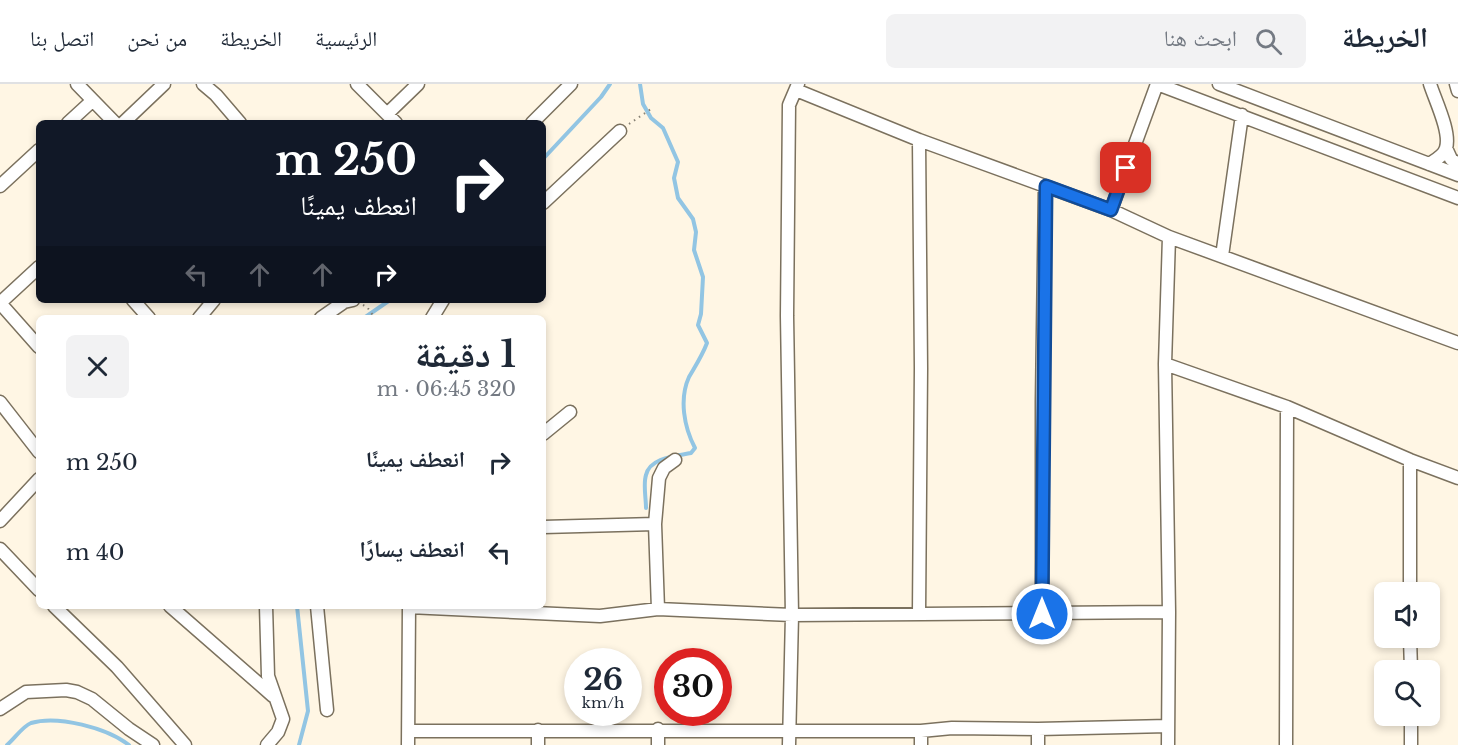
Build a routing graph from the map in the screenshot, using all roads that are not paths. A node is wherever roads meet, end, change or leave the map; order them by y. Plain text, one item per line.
1 (77, 84) edge
2 (164, 84) edge
3 (203, 84) edge
4 (357, 84) edge
5 (418, 84) edge
6 (571, 84) edge
7 (1157, 84) edge
8 (1219, 84) edge
9 (1430, 84) edge
10 (797, 87) edge
11 (1251, 90) edge
12 (92, 101) junction
13 (1242, 115) junction
14 (391, 119) edge
15 (71, 120) edge
16 (112, 120) edge
17 (126, 120) edge
18 (237, 120) edge
19 (535, 120) edge
20 (620, 131) dead end
21 (918, 140) junction
22 (1446, 148) junction
23 (36, 153) edge
24 (1429, 164) junction
25 (1458, 164) edge
26 (1458, 175) edge
27 (0, 186) edge
28 (1046, 186) junction
29 (1458, 198) edge
30 (546, 200) edge
31 (1111, 210) junction
32 (1169, 237) junction
33 (1222, 256) junction
34 (36, 270) edge
35 (0, 303) edge
36 (136, 303) edge
37 (212, 303) edge
38 (343, 303) edge
39 (146, 315) edge
40 (202, 315) edge
41 (325, 315) edge
42 (1458, 343) edge
43 (36, 344) edge
44 (1165, 364) junction
45 (0, 402) edge
46 (1287, 407) junction
47 (570, 412) dead end
48 (546, 432) edge
49 (36, 448) edge
50 (675, 460) dead end
51 (1410, 460) junction
52 (1458, 478) edge
53 (36, 482) edge
54 (0, 521) edge
55 (655, 524) junction
56 (546, 527) edge
57 (0, 549) edge
58 (1410, 582) edge
59 (36, 587) edge
60 (60, 609) edge
61 (173, 609) edge
62 (266, 609) edge
63 (317, 609) edge
64 (409, 609) edge
65 (451, 609) edge
66 (658, 609) junction
67 (1170, 612) junction
68 (919, 613) junction
69 (1042, 614) junction
70 (792, 615) junction
71 (274, 697) junction
72 (0, 708) edge
73 (327, 710) dead end
74 (1168, 726) junction
75 (1411, 726) edge
76 (658, 729) junction
77 (1038, 729) junction
78 (538, 730) junction
79 (408, 731) junction
80 (789, 731) junction
81 (921, 731) junction
82 (153, 745) edge
83 (185, 745) edge
84 (267, 745) edge
85 (408, 745) edge
86 (538, 745) edge
87 (658, 745) edge
88 (789, 745) edge
89 (921, 745) edge
90 (1038, 745) edge
91 (1168, 745) edge
92 (1286, 745) edge
93 (1411, 745) edge

1 - 12 street
2 - 17 street
3 - 18 street
4 - 14 street
5 - 14 street
6 - 19 street
7 - 13 street
7 - 31 street
8 - 11 street
9 - 22 street
10 - 21 street
10 - 70 street
11 - 24 street
12 - 15 street
12 - 16 street
13 - 29 street
13 - 33 street
20 - 30 street
21 - 28 street
21 - 68 street
22 - 24 street
22 - 25 street
23 - 27 street
24 - 26 street
28 - 31 street
28 - 69 street
31 - 32 street
32 - 33 street
32 - 44 street
33 - 42 street
34 - 35 street
35 - 43 street
36 - 39 street
37 - 40 street
38 - 41 street
44 - 46 street
44 - 67 street
45 - 49 street
46 - 51 street
46 - 92 street
47 - 48 street
50 - 55 street
51 - 52 street
51 - 58 street
53 - 54 street
55 - 56 street
55 - 66 street
57 - 59 street
60 - 83 street
61 - 71 street
62 - 71 street
63 - 73 street
64 - 79 street
65 - 66 street
66 - 70 street
67 - 69 street
67 - 74 street
68 - 69 street
68 - 70 street
70 - 80 street
71 - 84 street
72 - 82 street
74 - 77 street
74 - 91 street
75 - 93 street
76 - 78 street
76 - 80 street
76 - 87 street
77 - 81 street
77 - 90 street
78 - 79 street
78 - 86 street
79 - 85 street
80 - 81 street
80 - 88 street
81 - 89 street

